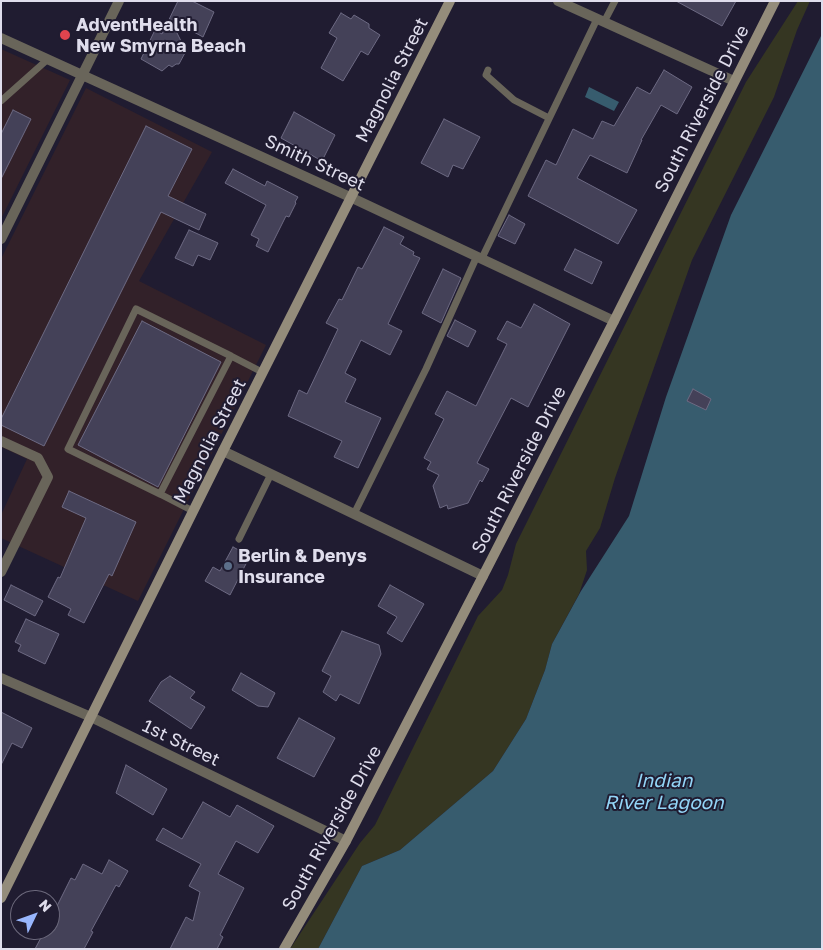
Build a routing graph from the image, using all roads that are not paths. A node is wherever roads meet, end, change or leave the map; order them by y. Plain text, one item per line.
1 (119, 1) edge
2 (450, 1) edge
3 (558, 1) edge
4 (615, 1) edge
5 (775, 1) edge
6 (600, 20) junction
7 (1, 38) edge
8 (48, 59) junction
9 (488, 70) dead end
10 (83, 75) junction
11 (734, 81) junction
12 (1, 100) edge
13 (549, 118) junction
14 (350, 197) junction
15 (1, 239) edge
16 (480, 257) junction
17 (614, 321) junction
18 (230, 356) junction
19 (262, 372) junction
20 (1, 441) edge
21 (223, 451) junction
22 (271, 474) junction
23 (160, 494) junction
24 (193, 511) junction
25 (354, 514) junction
26 (239, 539) dead end
27 (1, 572) edge
28 (483, 576) junction
29 (1, 678) edge
30 (91, 717) junction
31 (346, 841) junction
32 (1, 898) edge
33 (284, 949) edge

1 - 10 street
2 - 14 street, Magnolia Street
3 - 6 street
4 - 6 lane
5 - 11 street, South Riverside Drive
6 - 11 street
6 - 13 lane
7 - 8 street, Smith Street
8 - 10 street, Smith Street
8 - 12 lane
9 - 13 lane
10 - 14 street, Smith Street
10 - 15 street
11 - 17 street, South Riverside Drive
13 - 16 lane
14 - 16 street, Smith Street
14 - 19 street, Magnolia Street
16 - 17 street, Smith Street
16 - 25 lane
17 - 28 street, South Riverside Drive
18 - 19 lane
18 - 23 lane
18 - 23 lane
19 - 21 street, Magnolia Street
20 - 27 street
21 - 22 street
21 - 24 street, Magnolia Street
22 - 25 street
22 - 26 lane
23 - 24 lane
24 - 30 street, Magnolia Street
25 - 28 street
28 - 31 street, South Riverside Drive
29 - 30 street, 1st Street
30 - 31 street, 1st Street
30 - 32 street, Magnolia Street
31 - 33 street, South Riverside Drive

